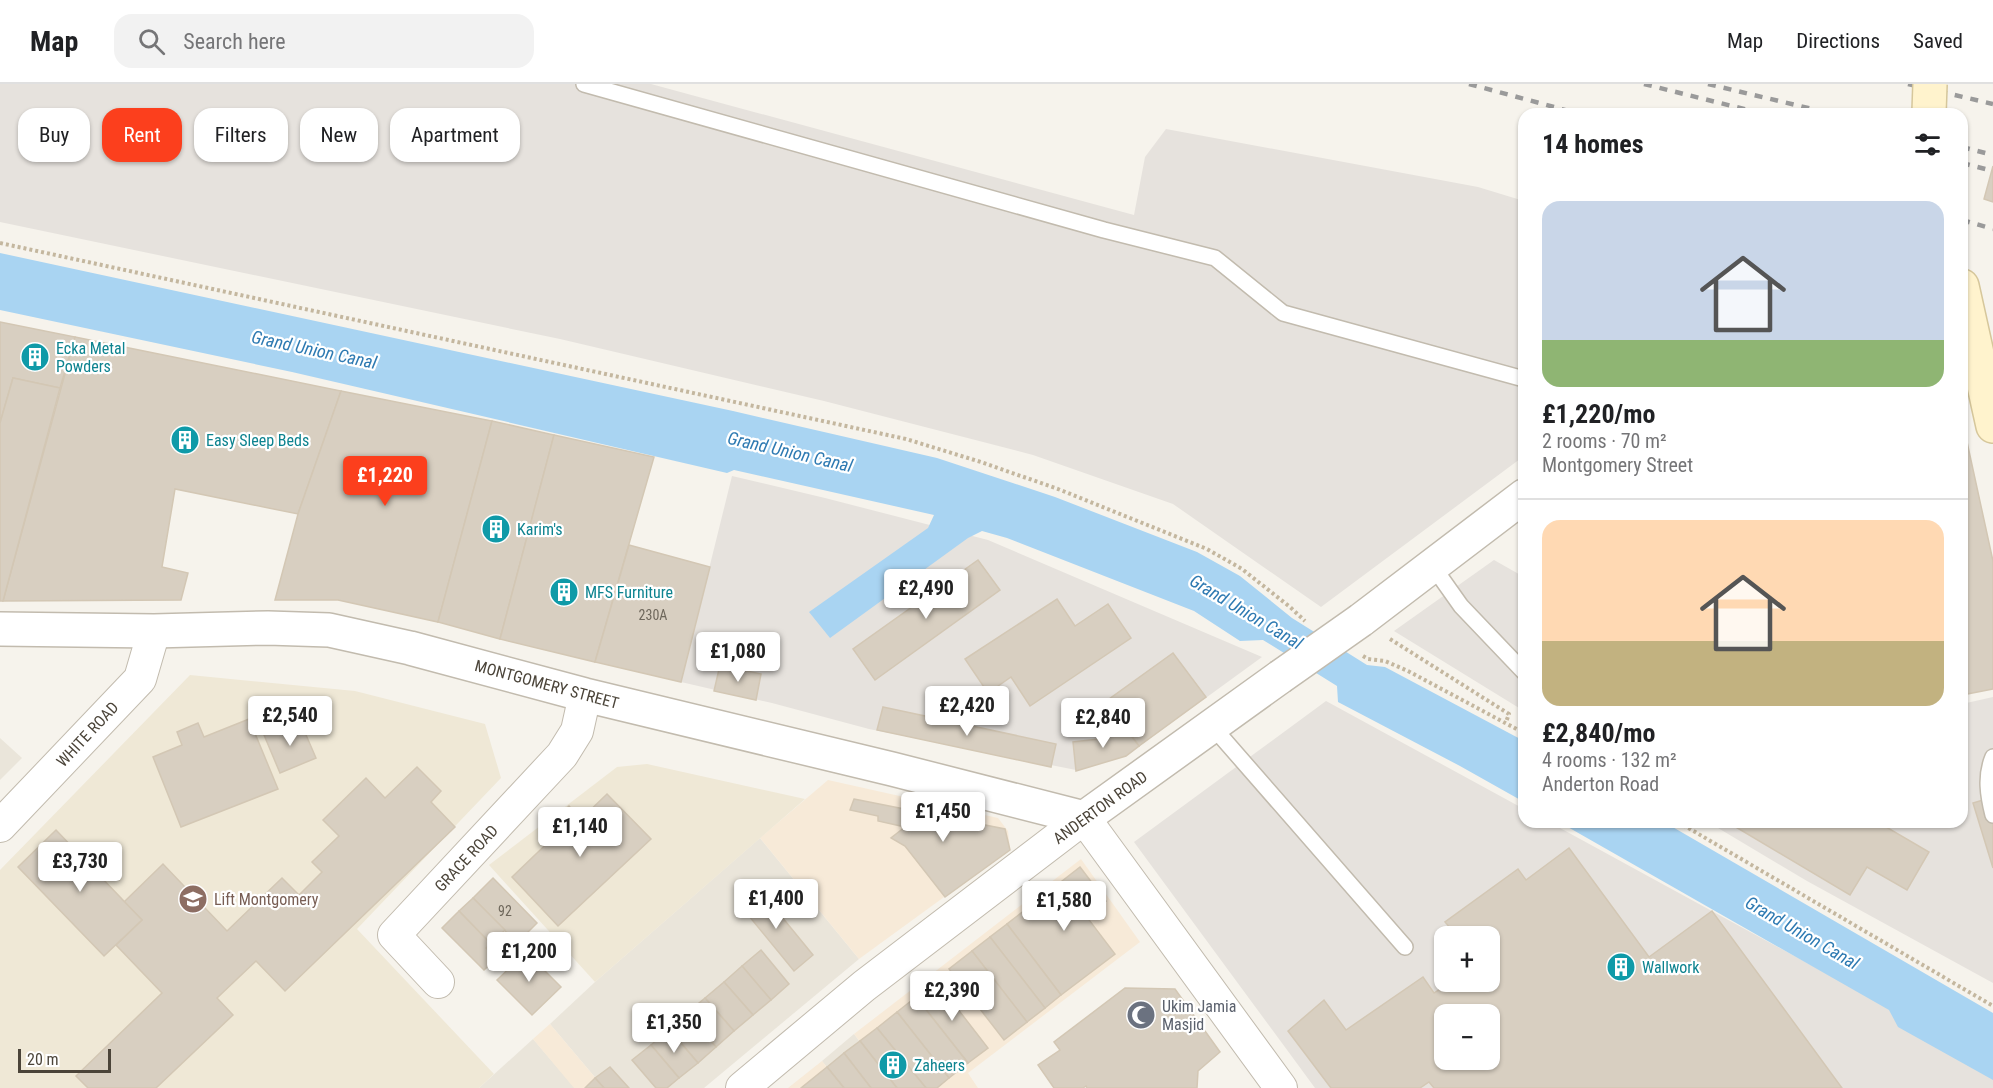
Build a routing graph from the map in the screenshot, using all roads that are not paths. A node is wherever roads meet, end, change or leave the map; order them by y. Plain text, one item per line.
1 (584, 84) edge
2 (1930, 84) edge
3 (1930, 108) edge
4 (1968, 317) edge
5 (1518, 377) edge
6 (1993, 426) edge
7 (1518, 500) edge
8 (1432, 565) junction
9 (0, 629) edge
10 (154, 631) junction
11 (1518, 666) edge
12 (585, 695) junction
13 (1212, 726) junction
14 (1993, 757) edge
15 (1993, 815) edge
16 (1084, 818) junction
17 (0, 826) edge
18 (1405, 947) dead end
19 (438, 982) dead end
20 (742, 1088) edge
21 (1281, 1088) edge

1 - 5 lane
2 - 3 main road, bridge
4 - 6 main road
7 - 8 street, ANDERTON ROAD
8 - 11 lane
8 - 13 street, ANDERTON ROAD, bridge
9 - 10 street, MONTGOMERY STREET
10 - 12 street, MONTGOMERY STREET
10 - 17 street, WHITE ROAD
12 - 16 street, MONTGOMERY STREET
12 - 19 street, GRACE ROAD
13 - 16 street, ANDERTON ROAD
13 - 18 lane
14 - 15 lane
16 - 20 street, ANDERTON ROAD
16 - 21 street

